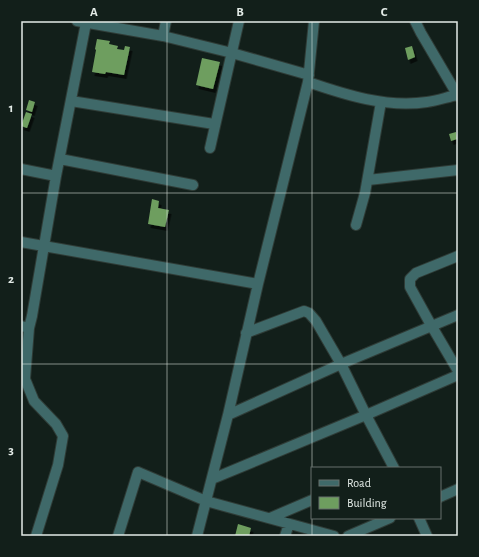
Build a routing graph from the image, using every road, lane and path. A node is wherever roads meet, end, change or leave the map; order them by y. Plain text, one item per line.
1 (166, 21) edge
2 (239, 21) edge
3 (314, 21) edge
4 (415, 21) edge
5 (82, 22) edge
6 (98, 23) edge
7 (163, 36) junction
8 (232, 53) junction
9 (308, 79) junction
10 (458, 95) edge
11 (71, 101) junction
12 (381, 102) junction
13 (214, 124) junction
14 (210, 148) dead end
15 (60, 159) junction
16 (21, 169) edge
17 (458, 170) edge
18 (56, 176) junction
19 (368, 180) junction
20 (193, 185) dead end
21 (356, 225) dead end
22 (21, 242) edge
23 (44, 246) junction
24 (458, 256) edge
25 (258, 284) junction
26 (458, 315) edge
27 (430, 326) junction
28 (25, 327) edge
29 (246, 333) junction
30 (341, 364) junction
31 (458, 371) edge
32 (458, 375) edge
33 (228, 415) junction
34 (366, 415) junction
35 (389, 467) edge
36 (212, 479) junction
37 (458, 489) edge
38 (441, 496) edge
39 (311, 500) edge
40 (206, 501) junction
41 (270, 518) junction
42 (388, 519) edge
43 (419, 519) edge
44 (289, 524) junction
45 (36, 536) edge
46 (118, 536) edge
47 (197, 536) edge
48 (285, 536) edge
49 (334, 536) edge
50 (348, 536) edge
51 (427, 536) edge

1 - 7 street
2 - 8 street
3 - 9 street
4 - 10 street
5 - 6 street
5 - 11 street
6 - 7 street
7 - 8 street
8 - 9 street
8 - 13 street
9 - 12 street
9 - 25 street
10 - 12 street
11 - 13 street
11 - 15 street
12 - 19 street
13 - 14 street
15 - 18 street
15 - 20 street
16 - 18 street
17 - 19 street
18 - 23 street
19 - 21 street
22 - 23 street
23 - 25 street
23 - 28 street
24 - 27 street
25 - 29 street
26 - 27 street
27 - 30 street
27 - 31 street
28 - 45 street
29 - 30 street
29 - 33 street
30 - 33 street
30 - 34 street
32 - 34 street
33 - 36 street
34 - 35 street
34 - 36 street
36 - 40 street
37 - 38 street
39 - 41 street
40 - 41 street
40 - 46 street
40 - 47 street
41 - 44 street
42 - 50 street
43 - 51 street
44 - 48 street
44 - 49 street

